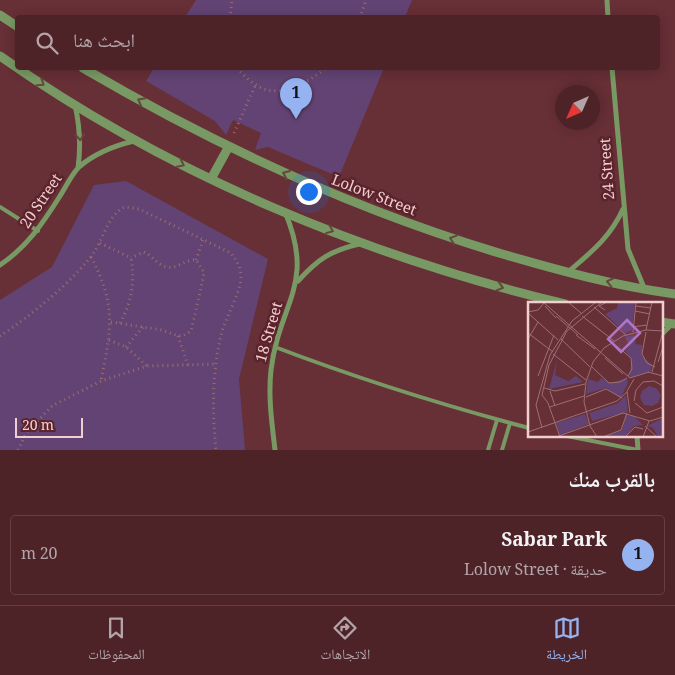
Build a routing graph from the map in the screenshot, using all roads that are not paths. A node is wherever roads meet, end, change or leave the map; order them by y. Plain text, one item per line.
1 (607, 0) edge
2 (0, 15) edge
3 (608, 15) edge
4 (15, 25) edge
5 (0, 56) edge
6 (15, 66) edge
7 (21, 70) edge
8 (87, 70) edge
9 (612, 70) edge
10 (75, 105) junction
11 (134, 141) junction
12 (228, 148) junction
13 (78, 169) junction
14 (211, 179) junction
15 (0, 207) edge
16 (623, 209) junction
17 (285, 212) junction
18 (38, 231) junction
19 (361, 243) junction
20 (0, 266) edge
21 (566, 273) junction
22 (298, 281) junction
23 (645, 290) junction
24 (675, 294) edge
25 (558, 302) edge
26 (674, 324) edge
27 (662, 334) edge
28 (275, 347) junction
29 (497, 420) junction
30 (510, 423) junction
31 (528, 428) edge
32 (577, 438) edge
33 (275, 450) edge
34 (488, 450) edge
35 (502, 450) edge
36 (638, 450) edge

1 - 3 street
2 - 4 street
5 -> 6 street
7 -> 10 street
12 -> 8 street, Lolow Street
9 - 16 street, 24 Street
10 - 11 street
10 -> 13 street, 20 Street
11 - 13 street, 20 Street
11 -> 14 street
12 - 14 street
21 -> 12 street, Lolow Street
13 - 18 street, 20 Street
14 - 17 street
15 - 18 lane
16 - 21 street, 24 Street
16 - 23 street, 24 Street
17 -> 19 street
17 - 22 street, 18 Street
18 - 20 street, 20 Street
19 - 22 street, 18 Street
19 -> 25 street
23 -> 21 street, Lolow Street
22 - 28 street, 18 Street
23 - 24 street, Lolow Street
26 - 27 street
28 - 29 lane
28 - 33 street, 18 Street
29 - 30 lane
29 - 34 lane
30 - 31 lane
30 - 35 lane
32 - 36 lane

